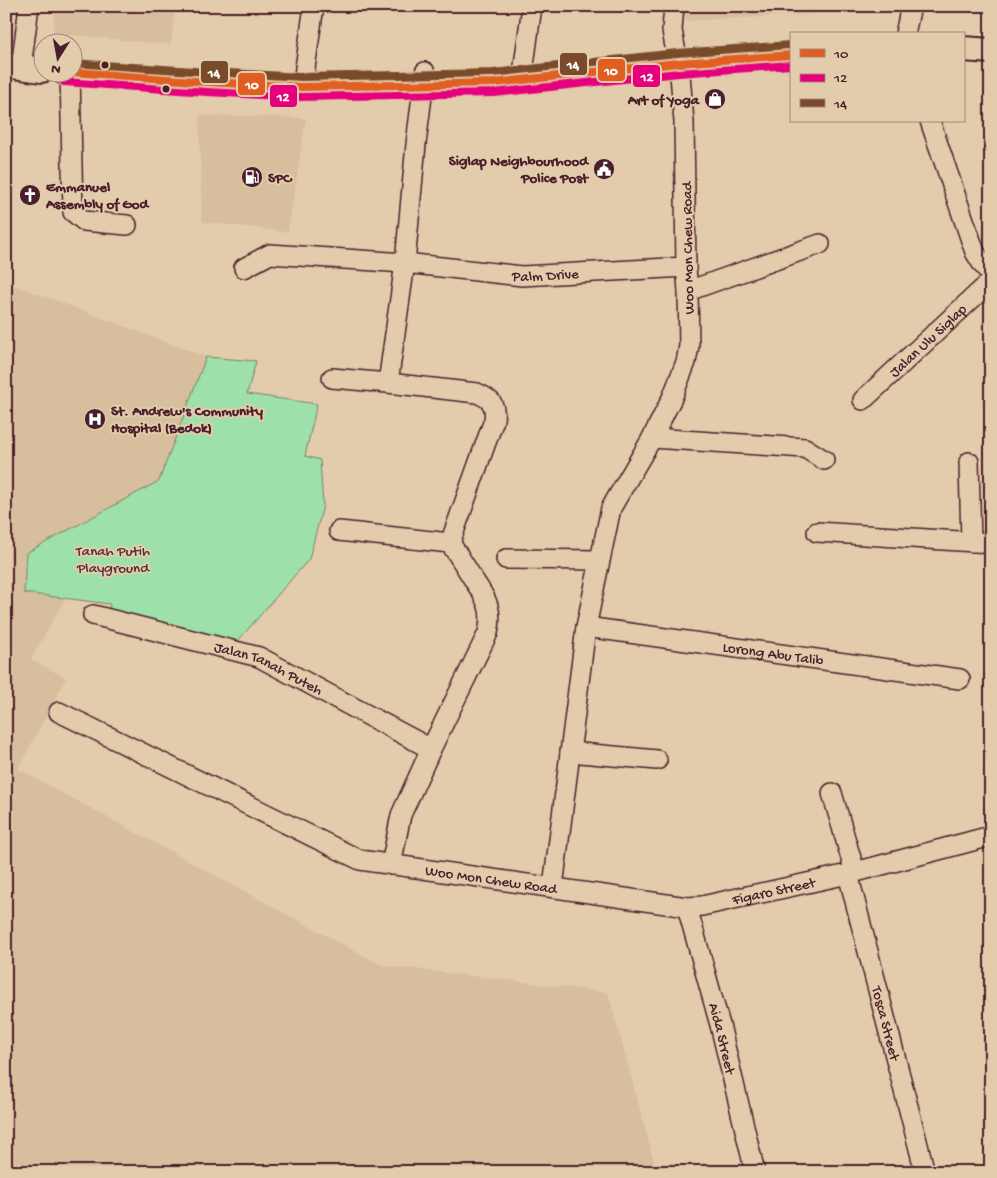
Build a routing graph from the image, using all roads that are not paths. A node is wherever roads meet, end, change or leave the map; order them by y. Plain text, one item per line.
1 (29, 6) edge
2 (314, 6) edge
3 (532, 6) edge
4 (674, 6) edge
5 (912, 6) edge
6 (906, 32) edge
7 (964, 38) edge
8 (991, 39) edge
9 (790, 43) edge
10 (964, 49) edge
11 (991, 51) edge
12 (790, 55) edge
13 (677, 58) junction
14 (24, 62) edge
15 (82, 62) edge
16 (82, 74) edge
17 (304, 75) junction
18 (522, 75) junction
19 (424, 78) junction
20 (70, 82) edge
21 (930, 122) edge
22 (127, 225) dead end
23 (820, 244) dead end
24 (405, 263) junction
25 (686, 267) junction
26 (244, 268) dead end
27 (991, 274) edge
28 (991, 281) edge
29 (688, 291) junction
30 (332, 378) dead end
31 (388, 383) junction
32 (863, 400) dead end
33 (652, 438) junction
34 (824, 460) dead end
35 (970, 462) dead end
36 (339, 531) dead end
37 (817, 532) dead end
38 (972, 542) junction
39 (450, 543) junction
40 (991, 543) edge
41 (506, 559) dead end
42 (600, 560) junction
43 (93, 615) dead end
44 (586, 628) junction
45 (960, 679) dead end
46 (59, 712) dead end
47 (431, 749) junction
48 (570, 752) junction
49 (657, 760) dead end
50 (832, 793) dead end
51 (991, 836) edge
52 (391, 865) junction
53 (851, 873) junction
54 (553, 887) junction
55 (687, 907) junction
56 (754, 1172) edge
57 (925, 1172) edge

1 - 14 street
2 - 17 street
3 - 18 street
4 - 13 street, Woo Mon Chew Road
5 - 6 street
7 - 8 main road
9 - 13 main road
10 - 11 main road
12 - 13 main road
13 - 18 main road
13 - 25 street, Woo Mon Chew Road
15 - 17 main road
16 - 19 main road
17 - 19 main road
18 - 19 main road
19 - 24 street
20 - 22 street
21 - 27 street
23 - 29 street
24 - 25 street, Palm Drive
24 - 26 street, Palm Drive
24 - 31 street
25 - 29 street, Woo Mon Chew Road
28 - 32 street, Jalan Ulu Siglap
29 - 33 street, Woo Mon Chew Road
30 - 31 street
31 - 39 street
33 - 34 street
33 - 42 street, Woo Mon Chew Road
35 - 38 street
36 - 39 street
37 - 38 street
38 - 40 street
39 - 47 street
41 - 42 street
42 - 44 street, Woo Mon Chew Road
43 - 47 street, Jalan Tanah Puteh
44 - 45 street, Lorong Abu Talib
44 - 48 street, Woo Mon Chew Road
46 - 52 street, Woo Mon Chew Road
47 - 52 street
48 - 49 street
48 - 54 street, Woo Mon Chew Road
50 - 53 street, Tosca Street
51 - 53 street, Figaro Street
52 - 54 street, Woo Mon Chew Road
53 - 55 street, Figaro Street
53 - 57 street, Tosca Street
54 - 55 street, Figaro Street
55 - 56 street, Aida Street

